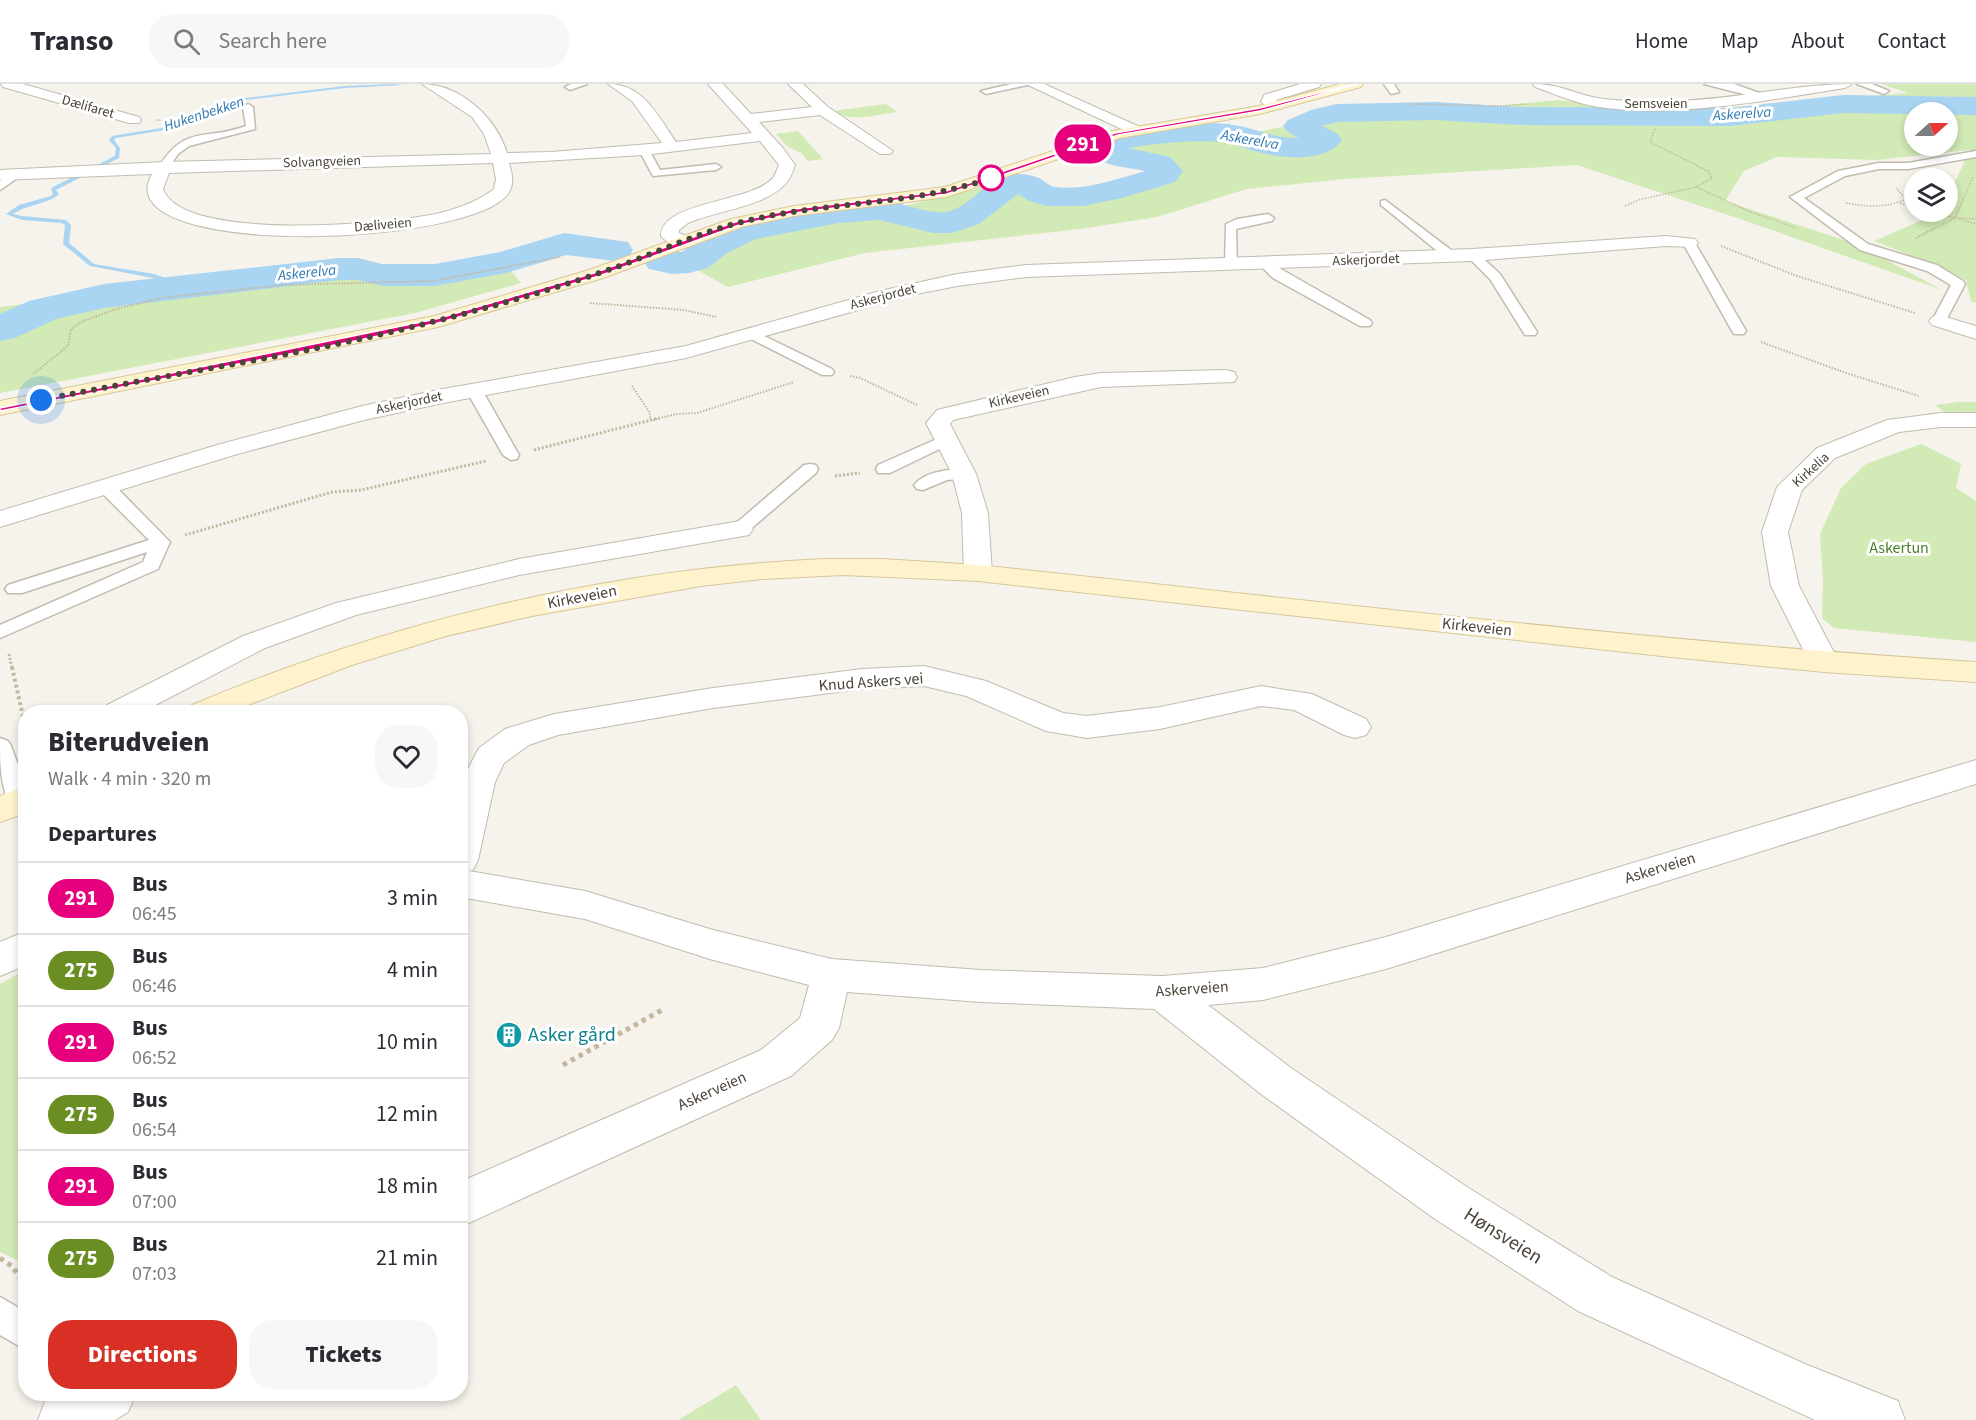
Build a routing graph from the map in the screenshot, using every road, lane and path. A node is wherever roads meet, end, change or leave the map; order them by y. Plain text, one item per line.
1 (8, 84) edge
2 (429, 84) edge
3 (582, 84) edge
4 (615, 84) edge
5 (715, 84) edge
6 (795, 84) edge
7 (1027, 84) edge
8 (1034, 84) edge
9 (1314, 84) edge
10 (1356, 84) edge
11 (1540, 84) edge
12 (1708, 84) edge
13 (1838, 84) edge
14 (1862, 84) edge
15 (1737, 86) edge
16 (570, 87) dead end
17 (986, 91) dead end
18 (1884, 91) dead end
19 (1763, 96) junction
20 (1276, 106) junction
21 (248, 107) dead end
22 (823, 110) junction
23 (747, 119) junction
24 (134, 120) joint
25 (185, 121) dead end
26 (1656, 125) dead end
27 (1135, 130) junction
28 (764, 136) junction
29 (672, 147) junction
30 (644, 150) junction
31 (885, 151) dead end
32 (1976, 154) edge
33 (500, 158) junction
34 (164, 167) junction
35 (716, 167) dead end
36 (1976, 168) edge
37 (8, 175) edge
38 (1892, 186) dead end
39 (0, 187) edge
40 (1696, 187) junction
41 (1385, 203) dead end
42 (1843, 203) dead end
43 (1899, 203) junction
44 (1904, 204) edge
45 (1625, 206) dead end
46 (1958, 211) edge
47 (1268, 218) dead end
48 (1958, 218) edge
49 (1958, 219) edge
50 (1976, 219) edge
51 (1947, 222) edge
52 (1976, 224) edge
53 (1803, 230) dead end
54 (1916, 238) dead end
55 (685, 242) junction
56 (1689, 243) junction
57 (1472, 255) junction
58 (1451, 256) junction
59 (567, 257) dead end
60 (1265, 264) junction
61 (1231, 265) junction
62 (596, 274) junction
63 (1939, 321) junction
64 (1365, 323) dead end
65 (1739, 331) joint
66 (1530, 332) dead end
67 (1976, 333) edge
68 (756, 334) junction
69 (619, 365) junction
70 (827, 372) joint
71 (33, 374) dead end
72 (1226, 377) dead end
73 (474, 390) junction
74 (1922, 397) dead end
75 (0, 408) edge
76 (650, 420) dead end
77 (1976, 420) edge
78 (943, 431) junction
79 (511, 454) dead end
80 (884, 469) joint
81 (804, 474) joint
82 (964, 474) junction
83 (923, 485) dead end
84 (106, 487) junction
85 (0, 519) edge
86 (740, 529) joint
87 (161, 542) junction
88 (978, 573) junction
89 (15, 589) dead end
90 (1, 631) edge
91 (1824, 662) junction
92 (1976, 672) edge
93 (20, 705) edge
94 (131, 705) edge
95 (219, 705) edge
96 (1355, 727) dead end
97 (0, 746) edge
98 (1976, 772) edge
99 (14, 797) edge
100 (468, 825) edge
101 (468, 884) edge
102 (18, 950) edge
103 (0, 960) edge
104 (832, 975) junction
105 (1162, 993) junction
106 (662, 1010) dead end
107 (562, 1065) dead end
108 (468, 1201) edge
109 (0, 1258) edge
110 (18, 1275) edge
111 (0, 1314) edge
112 (18, 1327) edge
113 (98, 1401) edge
114 (64, 1420) edge
115 (1879, 1420) edge

1 - 24 street, Dælifaret
2 - 33 street, Dæliveien
3 - 16 lane
4 - 29 street
5 - 23 street
6 - 22 street
7 - 17 lane
8 - 27 street
9 - 20 street
10 - 20 main road
11 - 19 street, Semsveien
12 - 15 lane
13 - 19 street, Semsveien
14 - 18 lane
15 - 19 lane
20 - 27 main road
21 - 34 lane
22 - 23 street
22 - 31 street
23 - 28 street
24 - 25 path
26 - 40 path
27 - 55 main road
28 - 29 street, Solvangveien
28 - 55 street
29 - 30 street, Solvangveien
30 - 33 street, Solvangveien
30 - 35 lane
32 - 63 lane
33 - 34 street, Solvangveien
33 - 34 street, Dæliveien
34 - 37 street, Solvangveien
36 - 46 path
37 - 39 lane
38 - 43 path
40 - 45 path
40 - 53 path
41 - 58 lane
42 - 43 path
43 - 44 path
47 - 61 lane
48 - 50 path
49 - 52 path
51 - 54 path
55 - 62 main road
56 - 57 street, Askerjordet
56 - 63 path
56 - 65 lane
57 - 58 street, Askerjordet
57 - 66 lane
58 - 60 street, Askerjordet
59 - 71 path
60 - 61 street, Askerjordet
60 - 64 lane
61 - 68 street, Askerjordet
62 - 68 path
62 - 75 main road
63 - 67 street
65 - 74 path
68 - 69 street, Askerjordet
68 - 70 lane
69 - 73 street, Askerjordet
69 - 76 path
70 - 78 path
72 - 78 street, Kirkeveien
73 - 79 lane
73 - 84 street, Askerjordet
77 - 91 street, Kirkelia
78 - 80 lane
78 - 82 street
80 - 81 path
81 - 86 lane
82 - 83 lane
82 - 88 street
84 - 85 street, Askerjordet
84 - 87 lane
86 - 94 street
87 - 89 lane
87 - 90 lane
88 - 91 main road, Kirkeveien
88 - 95 main road, Kirkeveien
90 - 93 path
91 - 92 main road, Kirkeveien
96 - 100 street, Knud Askers vei
97 - 99 lane
98 - 105 street, Askerveien
101 - 104 street
102 - 103 street
104 - 105 street, Askerveien
104 - 108 street, Askerveien
105 - 115 street, Hønsveien
106 - 107 path
109 - 110 path
111 - 112 lane
113 - 114 street

